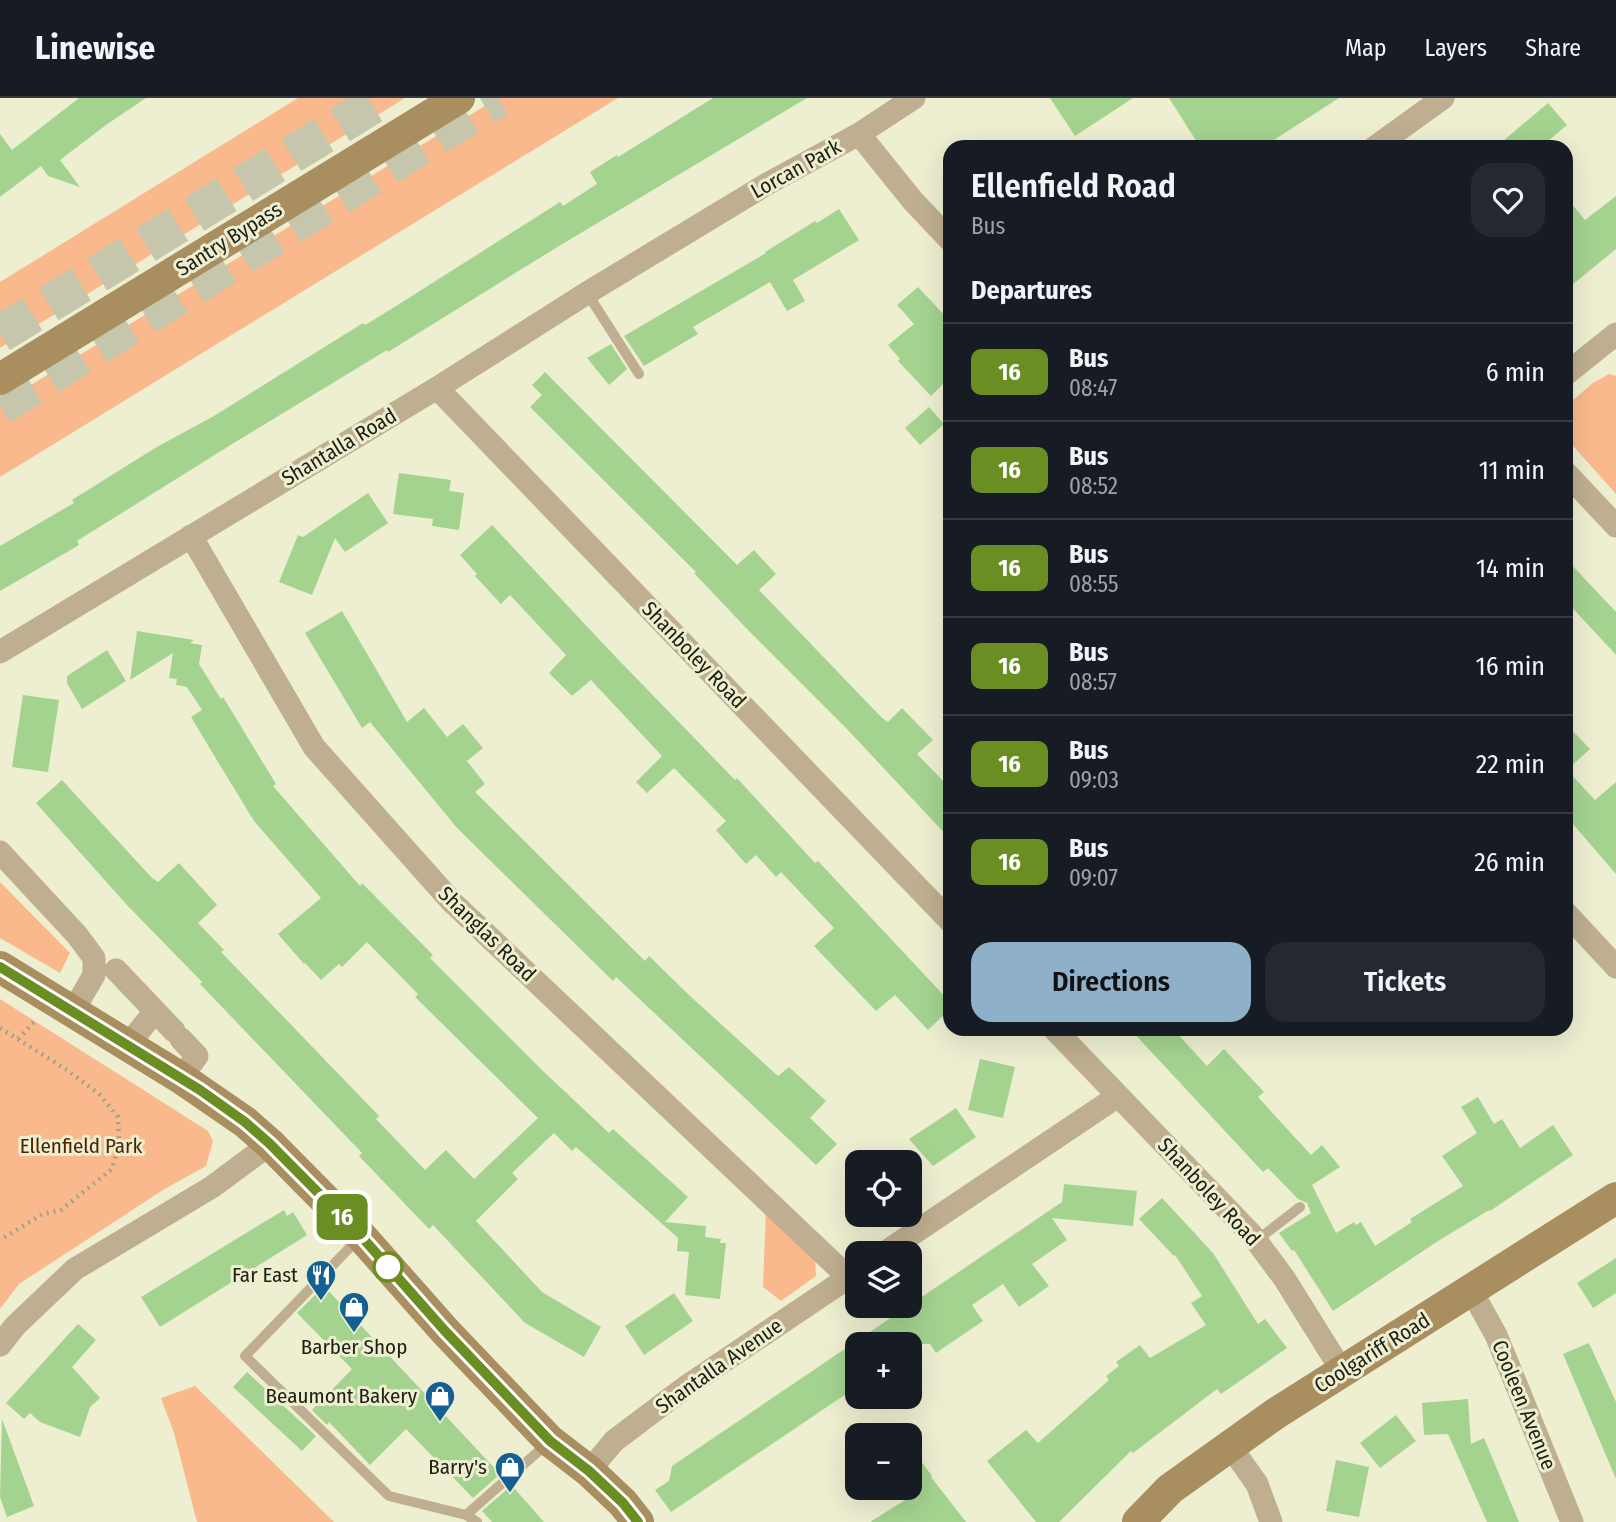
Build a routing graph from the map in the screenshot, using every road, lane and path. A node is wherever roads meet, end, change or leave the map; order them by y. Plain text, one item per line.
1 (458, 98) edge
2 (915, 98) edge
3 (1443, 98) edge
4 (859, 134) junction
5 (1385, 140) edge
6 (943, 233) edge
7 (677, 239) joint
8 (587, 293) junction
9 (1616, 334) edge
10 (1573, 368) edge
11 (639, 374) dead end
12 (0, 379) edge
13 (437, 388) junction
14 (1573, 480) edge
15 (1616, 526) edge
16 (191, 536) junction
17 (0, 652) edge
18 (0, 852) edge
19 (943, 914) edge
20 (1573, 921) edge
21 (0, 967) edge
22 (1616, 967) edge
23 (116, 970) dead end
24 (73, 1011) junction
25 (155, 1011) junction
26 (41, 1015) dead end
27 (0, 1028) edge
28 (1061, 1036) edge
29 (18, 1039) junction
30 (128, 1045) junction
31 (181, 1078) junction
32 (1118, 1096) junction
33 (270, 1144) junction
34 (1616, 1198) edge
35 (1300, 1207) dead end
36 (361, 1236) junction
37 (0, 1240) edge
38 (902, 1241) edge
39 (1256, 1241) junction
40 (845, 1267) edge
41 (845, 1279) edge
42 (1471, 1290) junction
43 (0, 1345) edge
44 (1342, 1371) junction
45 (550, 1441) junction
46 (1230, 1446) junction
47 (589, 1471) junction
48 (466, 1514) junction
49 (477, 1522) edge
50 (638, 1522) edge
51 (1138, 1522) edge
52 (1271, 1522) edge
53 (1572, 1522) edge

1 - 12 street, Santry Bypass
2 - 4 street, Lorcan Park
3 - 5 street
4 - 6 street
4 - 7 street, Lorcan Park
7 - 8 street, Shantalla Road
8 - 11 lane
8 - 13 street, Shantalla Road
9 - 10 street
13 - 16 street, Shantalla Road
13 - 19 street, Shanboley Road
14 - 15 street
16 - 17 street, Shantalla Road
16 - 40 street, Shanglas Road
18 - 24 street
20 - 22 street
21 - 24 street
23 - 25 street
24 - 30 street
25 - 30 street
25 - 31 street
26 - 29 path
27 - 29 path
28 - 32 street, Shanboley Road
29 - 37 path
30 - 31 street
31 - 33 street
32 - 38 street
32 - 39 street, Shanboley Road
33 - 36 street
33 - 43 street
34 - 42 street, Coolgariff Road
35 - 39 lane
36 - 45 street
36 - 48 lane
39 - 44 street, Shanboley Road
41 - 47 street, Shantalla Avenue
42 - 44 street, Coolgariff Road
42 - 53 street, Cooleen Avenue
44 - 46 street, Coolgariff Road
45 - 47 street
45 - 48 lane
46 - 51 street, Coolgariff Road
46 - 52 street
47 - 50 street
48 - 49 lane

